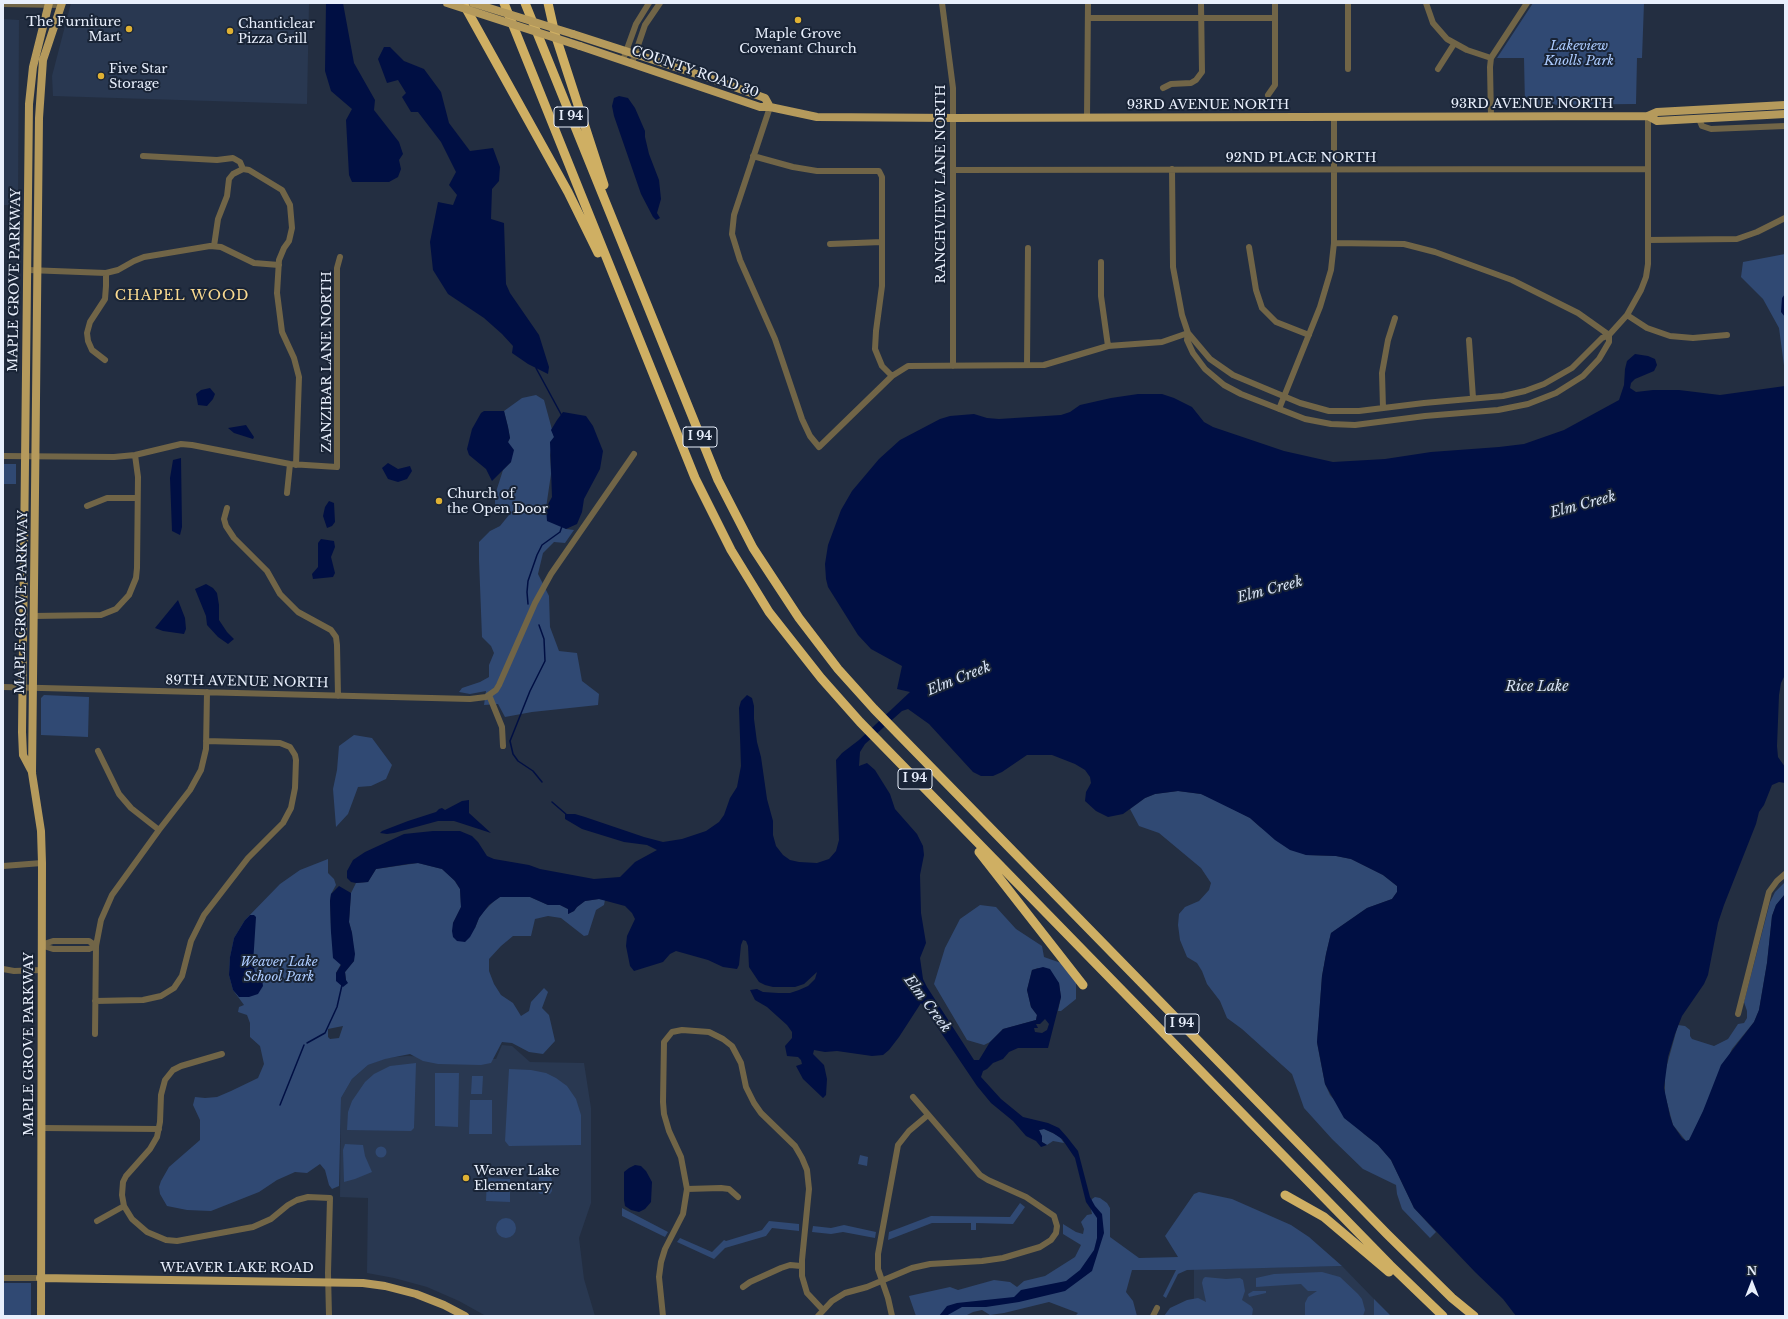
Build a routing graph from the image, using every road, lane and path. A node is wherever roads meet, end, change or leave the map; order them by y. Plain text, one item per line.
1 (447, 3) edge
2 (463, 3) edge
3 (473, 3) edge
4 (504, 3) edge
5 (525, 3) edge
6 (548, 3) edge
7 (648, 3) edge
8 (660, 3) edge
9 (942, 3) edge
10 (1088, 3) edge
11 (1202, 3) edge
12 (1275, 3) edge
13 (1348, 3) edge
14 (1426, 3) edge
15 (1527, 3) edge
16 (3, 4) edge
17 (60, 4) edge
18 (49, 5) edge
19 (1088, 18) junction
20 (1202, 18) junction
21 (1275, 18) junction
22 (1454, 44) junction
23 (627, 51) junction
24 (635, 53) junction
25 (1491, 58) junction
26 (623, 60) junction
27 (632, 63) junction
28 (1348, 69) dead end
29 (1438, 69) dead end
30 (1163, 88) dead end
31 (1268, 95) dead end
32 (1785, 105) edge
33 (770, 107) junction
34 (1785, 114) edge
35 (1648, 116) junction
36 (1334, 117) junction
37 (1491, 117) junction
38 (954, 118) junction
39 (1087, 118) junction
40 (1699, 119) junction
41 (1785, 126) edge
42 (143, 156) dead end
43 (753, 156) junction
44 (243, 169) junction
45 (1172, 169) junction
46 (1335, 169) junction
47 (1648, 169) junction
48 (954, 170) junction
49 (1785, 218) edge
50 (617, 231) junction
51 (1648, 240) junction
52 (882, 242) junction
53 (1334, 243) junction
54 (830, 244) dead end
55 (214, 246) junction
56 (1249, 247) dead end
57 (1028, 248) dead end
58 (340, 257) dead end
59 (1101, 262) dead end
60 (279, 265) junction
61 (28, 270) junction
62 (37, 270) junction
63 (106, 273) junction
64 (626, 308) junction
65 (1627, 315) junction
66 (1394, 318) dead end
67 (1188, 333) junction
68 (1309, 335) junction
69 (1610, 335) junction
70 (1727, 335) dead end
71 (1469, 340) dead end
72 (1108, 346) junction
73 (105, 360) dead end
74 (1027, 365) junction
75 (953, 366) junction
76 (892, 376) junction
77 (1284, 397) junction
78 (1473, 398) junction
79 (1424, 403) junction
80 (1383, 408) junction
81 (1279, 409) junction
82 (1425, 416) junction
83 (634, 454) dead end
84 (135, 455) junction
85 (3, 456) edge
86 (25, 456) junction
87 (35, 456) junction
88 (293, 465) junction
89 (287, 493) dead end
90 (137, 498) junction
91 (87, 506) dead end
92 (227, 508) dead end
93 (33, 616) junction
94 (3, 687) edge
95 (22, 688) junction
96 (33, 688) junction
97 (207, 692) junction
98 (489, 695) junction
99 (338, 696) junction
100 (206, 741) junction
101 (504, 746) dead end
102 (98, 752) dead end
103 (32, 772) junction
104 (950, 815) junction
105 (159, 830) junction
106 (42, 863) junction
107 (3, 866) edge
108 (1785, 874) edge
109 (41, 945) junction
110 (96, 946) junction
111 (3, 968) edge
112 (41, 970) junction
113 (1083, 985) dead end
114 (95, 1001) junction
115 (1738, 1014) dead end
116 (95, 1034) dead end
117 (222, 1054) dead end
118 (913, 1097) dead end
119 (928, 1115) junction
120 (42, 1128) junction
121 (160, 1129) junction
122 (687, 1189) junction
123 (1285, 1194) dead end
124 (738, 1196) dead end
125 (124, 1206) junction
126 (97, 1221) dead end
127 (801, 1266) junction
128 (3, 1278) edge
129 (40, 1278) junction
130 (328, 1281) junction
131 (881, 1281) junction
132 (743, 1287) dead end
133 (1157, 1308) dead end
134 (823, 1310) junction
135 (1440, 1314) edge
136 (41, 1316) edge
137 (329, 1316) edge
138 (465, 1316) edge
139 (663, 1316) edge
140 (818, 1316) edge
141 (892, 1316) edge
142 (1153, 1316) edge
143 (1474, 1316) edge

1 - 26 main road, COUNTY ROAD 30, bridge
2 - 64 highway
3 - 23 main road, COUNTY ROAD 30, bridge
4 - 64 highway, I 94
5 - 50 highway, I 94
6 - 50 highway
7 - 23 street
8 - 24 street
9 - 38 street, RANCHVIEW LANE NORTH
10 - 19 street
11 - 20 street
12 - 21 street
13 - 28 street
14 - 22 street
15 - 25 street
16 - 18 street
17 - 18 street
17 - 62 main road, MAPLE GROVE PARKWAY
18 - 61 main road, MAPLE GROVE PARKWAY
19 - 20 street
19 - 39 street
20 - 21 street
20 - 30 street
21 - 31 street
22 - 25 street
22 - 29 street
23 - 24 main road, COUNTY ROAD 30
23 - 26 street
24 - 27 street
24 - 33 main road, COUNTY ROAD 30
25 - 37 street
26 - 27 main road, COUNTY ROAD 30
27 - 33 main road, COUNTY ROAD 30
32 - 35 main road, 93RD AVENUE NORTH
33 - 38 main road, 93RD AVENUE NORTH
33 - 43 street
34 - 40 main road, 93RD AVENUE NORTH
35 - 37 main road, 93RD AVENUE NORTH
35 - 40 main road, 93RD AVENUE NORTH
35 - 47 street
36 - 37 main road, 93RD AVENUE NORTH
36 - 39 main road, 93RD AVENUE NORTH
36 - 46 street
38 - 39 main road, 93RD AVENUE NORTH
38 - 48 street, RANCHVIEW LANE NORTH
40 - 41 street
42 - 44 street
43 - 52 street
43 - 76 street
44 - 55 street
44 - 60 street
45 - 46 street, 92ND PLACE NORTH
45 - 48 street, 92ND PLACE NORTH
45 - 67 street
46 - 47 street, 92ND PLACE NORTH
46 - 53 street
47 - 51 street
48 - 75 street, RANCHVIEW LANE NORTH
49 - 51 street
50 - 143 highway, I 94
51 - 65 street
52 - 54 street
52 - 76 street
53 - 68 street
53 - 69 street
55 - 60 street
55 - 63 street
56 - 68 street
57 - 74 street
58 - 88 street, ZANZIBAR LANE NORTH
59 - 72 street
60 - 88 street
61 - 62 street
61 - 86 main road, MAPLE GROVE PARKWAY
62 - 63 street
62 - 87 main road, MAPLE GROVE PARKWAY
63 - 73 street
64 - 104 highway, I 94
65 - 69 street
65 - 70 street
66 - 80 street
67 - 72 street
67 - 77 street
67 - 81 street
68 - 77 street
69 - 78 street
69 - 82 street
71 - 78 street
72 - 74 street
74 - 75 street
75 - 76 street
77 - 80 street
77 - 81 street
78 - 79 street
79 - 80 street
79 - 82 street
81 - 82 street
83 - 98 street
84 - 87 street
84 - 88 street
84 - 90 street
85 - 86 street
86 - 87 street
86 - 95 main road, MAPLE GROVE PARKWAY
87 - 93 main road, MAPLE GROVE PARKWAY
88 - 89 street
90 - 91 street
90 - 93 street
92 - 99 street
93 - 96 main road, MAPLE GROVE PARKWAY
94 - 95 street, 89TH AVENUE NORTH
95 - 96 street, 89TH AVENUE NORTH
95 - 103 main road, MAPLE GROVE PARKWAY
96 - 97 street, 89TH AVENUE NORTH
96 - 103 main road, MAPLE GROVE PARKWAY
97 - 99 street, 89TH AVENUE NORTH
97 - 100 street
98 - 99 street, 89TH AVENUE NORTH
98 - 101 street
100 - 105 street
100 - 114 street
102 - 105 street
103 - 106 main road, MAPLE GROVE PARKWAY
104 - 113 highway
104 - 135 highway, I 94
105 - 110 street
106 - 107 street
106 - 109 main road, MAPLE GROVE PARKWAY
108 - 115 street
109 - 110 street
109 - 112 main road, MAPLE GROVE PARKWAY
110 - 114 street
111 - 112 street
112 - 120 main road, MAPLE GROVE PARKWAY
114 - 116 street
117 - 121 street
118 - 119 street
119 - 131 street
119 - 131 street
120 - 121 street
120 - 129 main road, MAPLE GROVE PARKWAY
121 - 125 street
122 - 124 street
122 - 127 street
122 - 139 street
123 - 135 highway
125 - 126 street
125 - 130 street
127 - 132 street
127 - 134 street
128 - 129 street, WEAVER LAKE ROAD
129 - 130 main road, WEAVER LAKE ROAD
129 - 136 main road, MAPLE GROVE PARKWAY
130 - 137 street
130 - 138 main road, WEAVER LAKE ROAD
131 - 134 street
131 - 141 street
133 - 142 street
134 - 140 street

